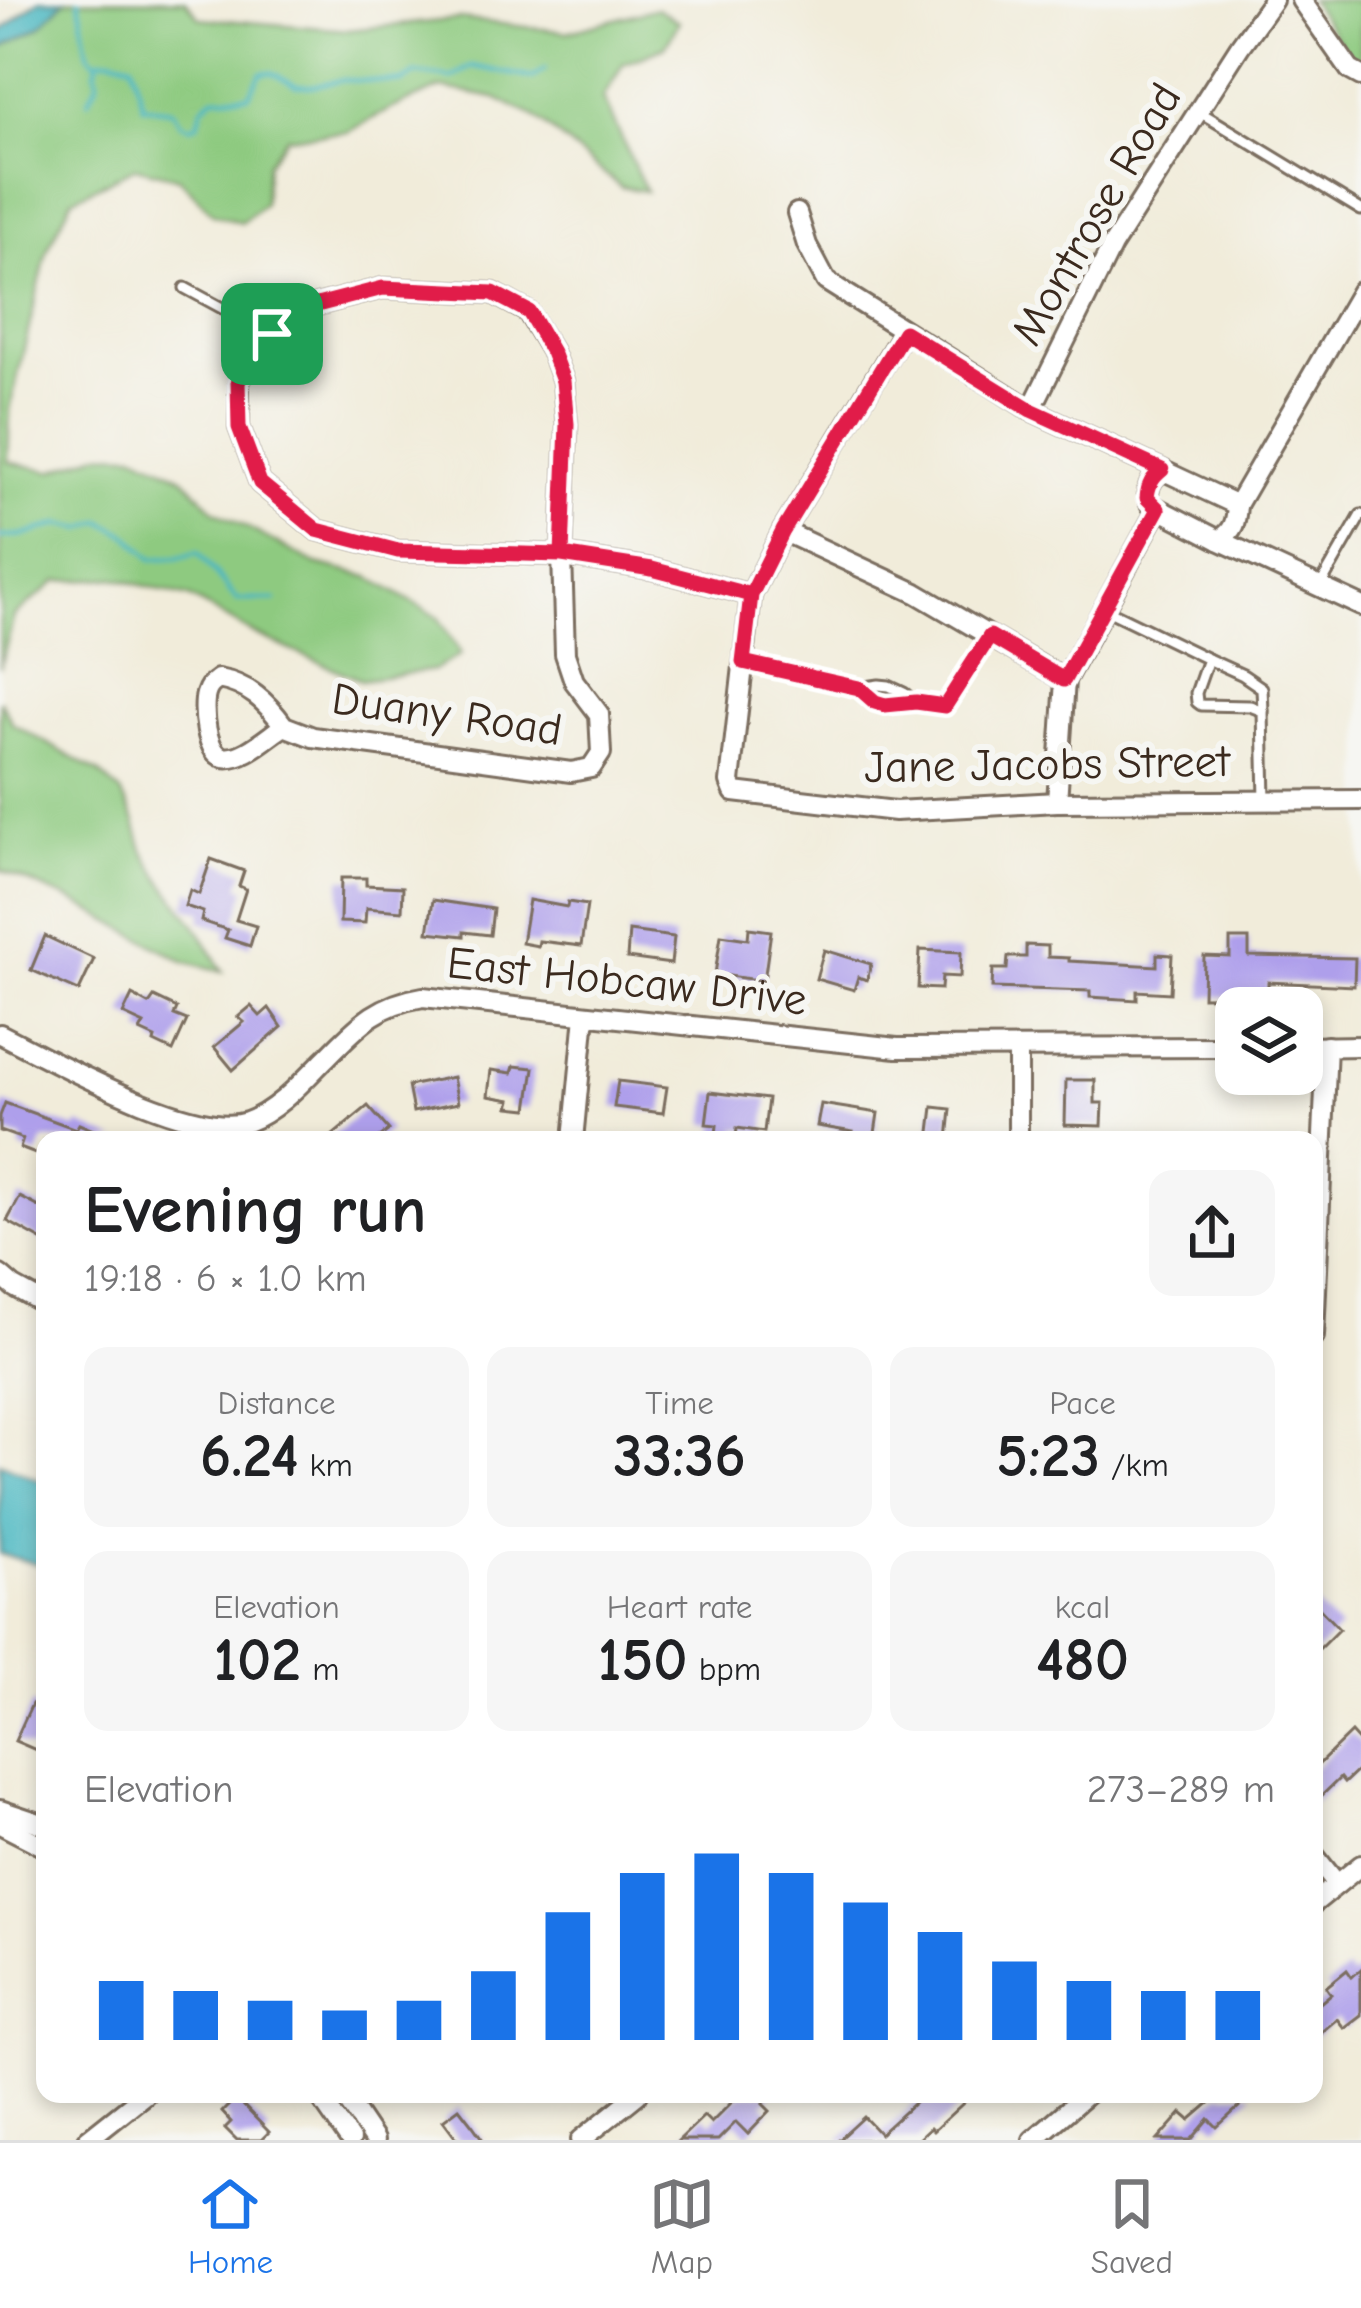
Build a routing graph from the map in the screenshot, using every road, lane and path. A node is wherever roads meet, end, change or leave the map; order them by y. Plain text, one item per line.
1 (1273, 0) edge
2 (1301, 0) edge
3 (1361, 76) edge
4 (1198, 111) junction
5 (1361, 211) edge
6 (797, 213) dead end
7 (185, 288) dead end
8 (1361, 291) edge
9 (904, 332) junction
10 (272, 334) junction
11 (1031, 410) junction
12 (1162, 470) junction
13 (1237, 505) junction
14 (1158, 509) junction
15 (1361, 515) edge
16 (783, 531) junction
17 (1219, 540) junction
18 (562, 555) junction
19 (1320, 586) junction
20 (751, 595) junction
21 (1361, 606) edge
22 (1104, 608) junction
23 (990, 636) junction
24 (1208, 659) junction
25 (743, 662) junction
26 (1064, 680) junction
27 (859, 688) junction
28 (916, 702) junction
29 (1263, 711) junction
30 (284, 726) junction
31 (1361, 800) edge
32 (1265, 801) junction
33 (1058, 802) junction
34 (585, 1015) junction
35 (0, 1034) edge
36 (1323, 1046) edge
37 (1327, 1046) junction
38 (1361, 1046) edge
39 (1215, 1047) edge
40 (1018, 1049) junction
41 (574, 1131) edge
42 (1018, 1131) edge
43 (1323, 1135) edge
44 (0, 1275) edge
45 (36, 1299) edge
46 (0, 1810) edge
47 (36, 1822) edge
48 (0, 1824) edge
49 (36, 1842) edge
50 (1361, 1864) edge
51 (1323, 1866) edge
52 (1337, 1884) junction
53 (1323, 1896) edge
54 (134, 2103) edge
55 (324, 2103) edge
56 (349, 2103) edge
57 (627, 2103) edge
58 (1076, 2103) edge
59 (87, 2140) edge
60 (350, 2140) edge
61 (374, 2140) edge
62 (580, 2140) edge
63 (1033, 2140) edge

1 - 4 street, Montrose Road
2 - 3 street
4 - 5 lane
4 - 11 street, Montrose Road
6 - 9 street
7 - 10 lane
8 - 13 street
9 - 11 street
9 - 16 street
10 - 18 street
10 - 18 street
11 - 12 street
12 - 13 street
12 - 14 street
13 - 17 street
14 - 17 street
14 - 22 street
15 - 19 lane
16 - 20 street
16 - 23 street
17 - 19 street
18 - 20 street
18 - 30 street, Duany Road
19 - 21 street
20 - 25 street
22 - 24 lane
22 - 26 street
23 - 26 street
23 - 28 lane
24 - 29 lane
24 - 29 lane
25 - 27 lane
25 - 33 street, Jane Jacobs Street
26 - 33 street
27 - 28 lane
27 - 28 lane
29 - 32 lane
30 - 30 street, Duany Road
31 - 32 street, Jane Jacobs Street
32 - 33 street, Jane Jacobs Street
34 - 35 street, East Hobcaw Drive
34 - 40 street, East Hobcaw Drive
34 - 41 street
36 - 37 street
37 - 38 street
37 - 43 street
39 - 40 street, East Hobcaw Drive
40 - 42 street
44 - 45 street
46 - 47 street
48 - 49 street
50 - 52 street
51 - 52 street
52 - 53 street
54 - 59 street
55 - 60 street
56 - 61 street
57 - 62 street
58 - 63 street

